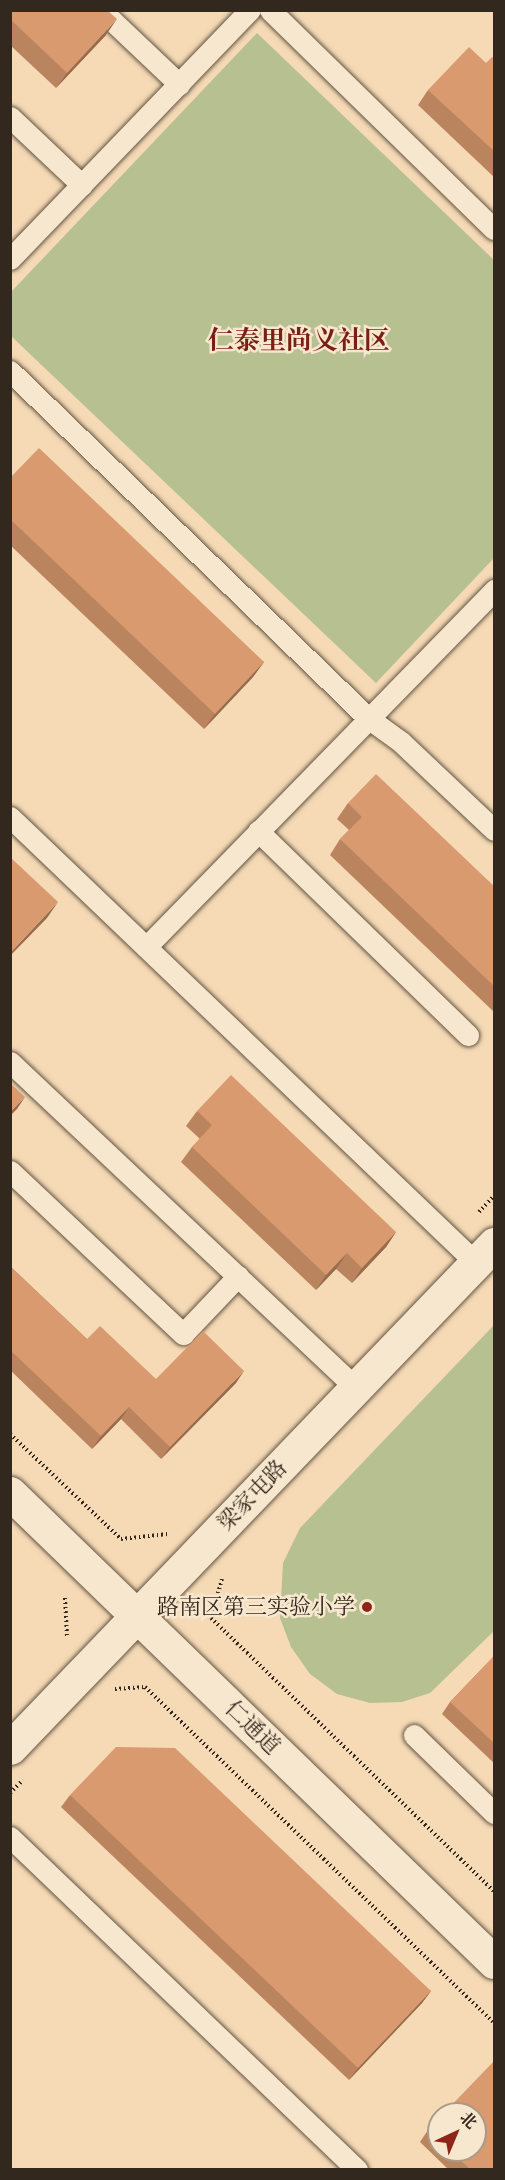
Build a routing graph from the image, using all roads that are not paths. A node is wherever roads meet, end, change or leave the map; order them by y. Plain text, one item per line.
1 (101, 10) edge
2 (250, 10) edge
3 (270, 10) edge
4 (179, 84) junction
5 (10, 117) edge
6 (82, 185) junction
7 (495, 229) edge
8 (10, 259) edge
9 (10, 370) edge
10 (495, 590) edge
11 (368, 718) junction
12 (10, 817) edge
13 (495, 830) edge
14 (258, 831) junction
15 (146, 946) junction
16 (468, 1035) dead end
17 (10, 1062) edge
18 (10, 1171) edge
19 (485, 1254) edge
20 (238, 1276) junction
21 (356, 1388) junction
22 (10, 1493) edge
23 (137, 1615) junction
24 (414, 1735) dead end
25 (10, 1748) edge
26 (495, 1813) edge
27 (10, 1837) edge
28 (494, 1961) edge
29 (357, 2169) edge

1 - 4 lane
2 - 4 lane
3 - 7 lane
4 - 6 lane
5 - 6 lane
6 - 8 lane
9 - 11 lane
10 - 11 lane
11 - 13 lane
11 - 14 lane
12 - 15 lane
14 - 15 lane
14 - 16 lane
15 - 19 lane
17 - 20 lane
18 - 20 lane
19 - 21 street, 梁家屯路
20 - 21 lane
21 - 23 street, 梁家屯路
22 - 23 street, 仁通道
23 - 25 street, 梁家屯路
23 - 28 street, 仁通道
24 - 26 lane
27 - 29 lane

